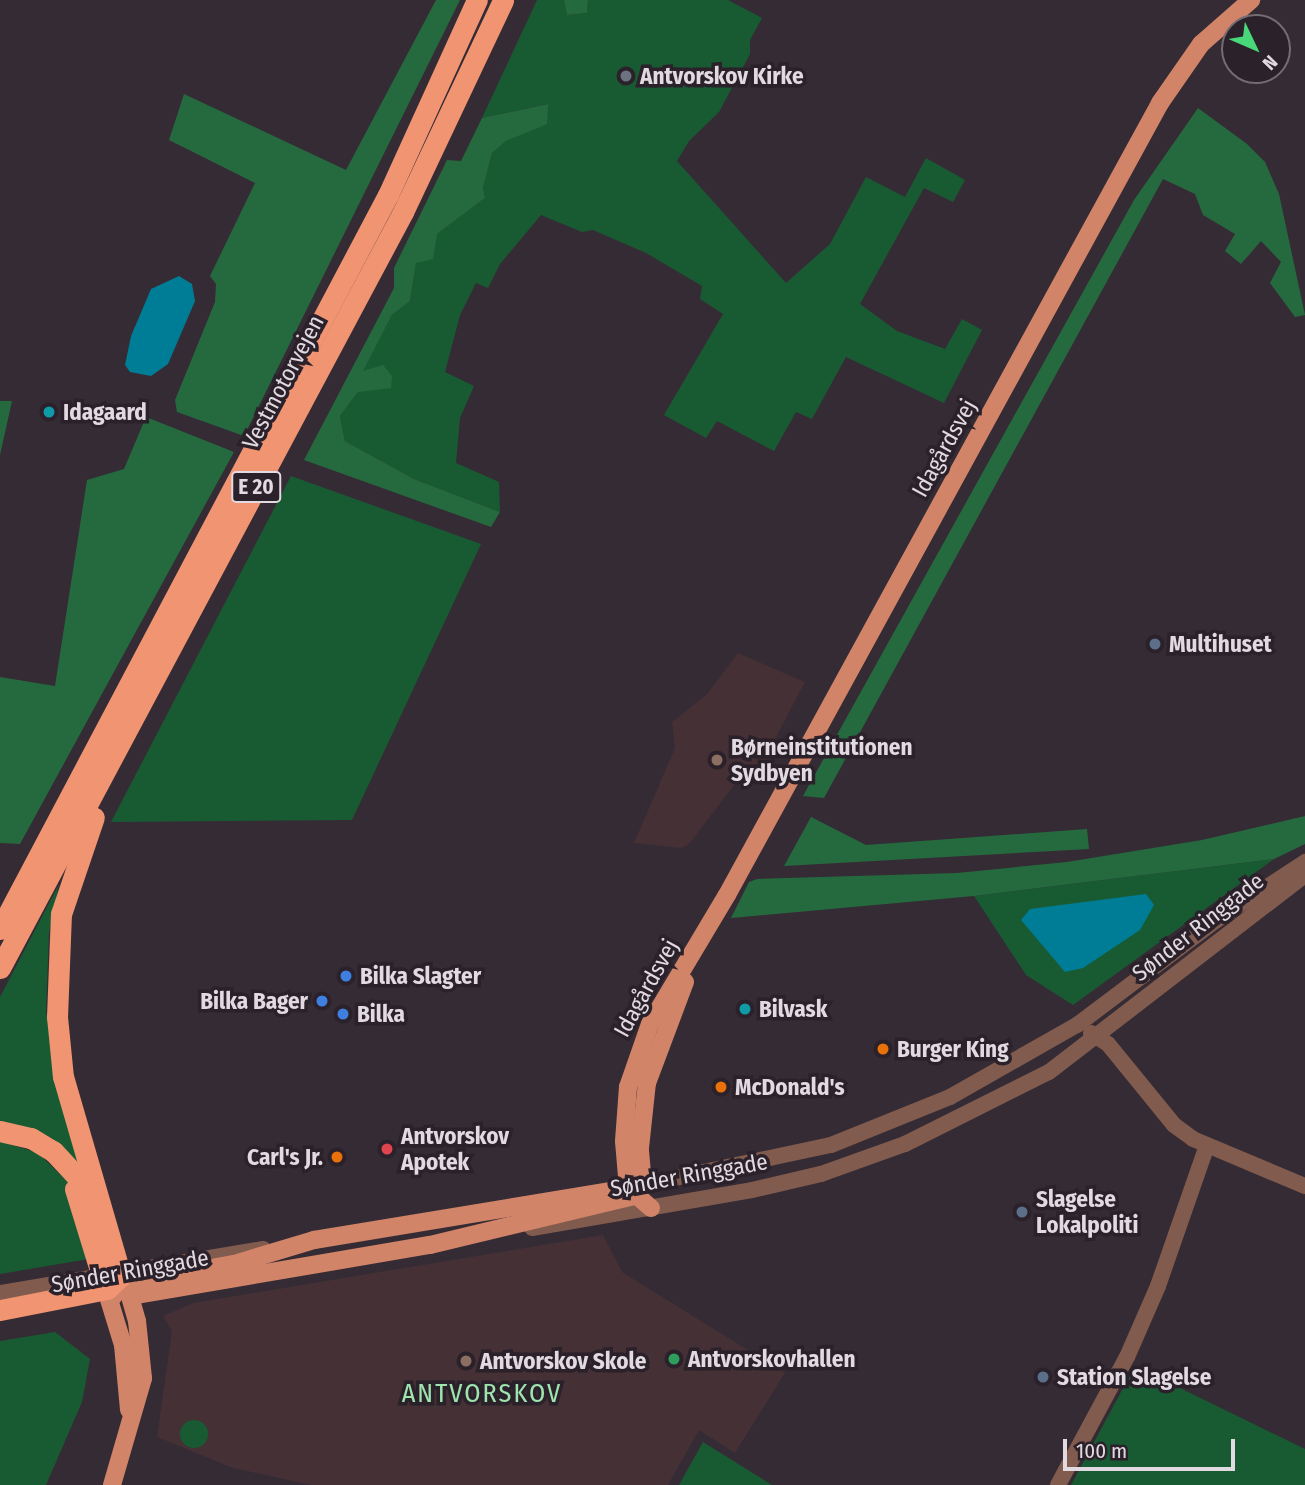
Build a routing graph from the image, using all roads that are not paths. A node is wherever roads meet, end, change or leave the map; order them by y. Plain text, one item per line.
1 (477, 0) edge
2 (503, 0) edge
3 (1251, 0) edge
4 (143, 698) junction
5 (1305, 862) edge
6 (1305, 875) edge
7 (0, 929) edge
8 (0, 968) edge
9 (1077, 1024) junction
10 (1099, 1037) junction
11 (0, 1131) edge
12 (1207, 1145) junction
13 (1305, 1186) edge
14 (635, 1190) junction
15 (651, 1208) junction
16 (430, 1245) junction
17 (115, 1285) junction
18 (0, 1293) edge
19 (0, 1310) edge
20 (0, 1318) edge
21 (126, 1438) junction
22 (112, 1485) edge
23 (1058, 1485) edge

1 - 7 highway, Vestmotorvejen / E 20
2 - 4 highway, Vestmotorvejen / E 20
3 - 14 main road, Idagårdsvej
4 - 8 highway, Vestmotorvejen / E 20
4 - 17 highway
5 - 9 street, Sønder Ringgade
6 - 10 street, Sønder Ringgade
9 - 10 street
9 - 14 street, Sønder Ringgade
10 - 12 street
10 - 15 street, Sønder Ringgade
11 - 17 highway
12 - 13 street
12 - 23 street
14 - 15 main road
14 - 16 main road
14 - 17 main road, Sønder Ringgade
15 - 16 street, Sønder Ringgade
16 - 17 main road, Sønder Ringgade
17 - 18 street, Sønder Ringgade
17 - 19 highway
17 - 20 street, Sønder Ringgade
17 - 21 main road
17 - 21 main road
21 - 22 main road

